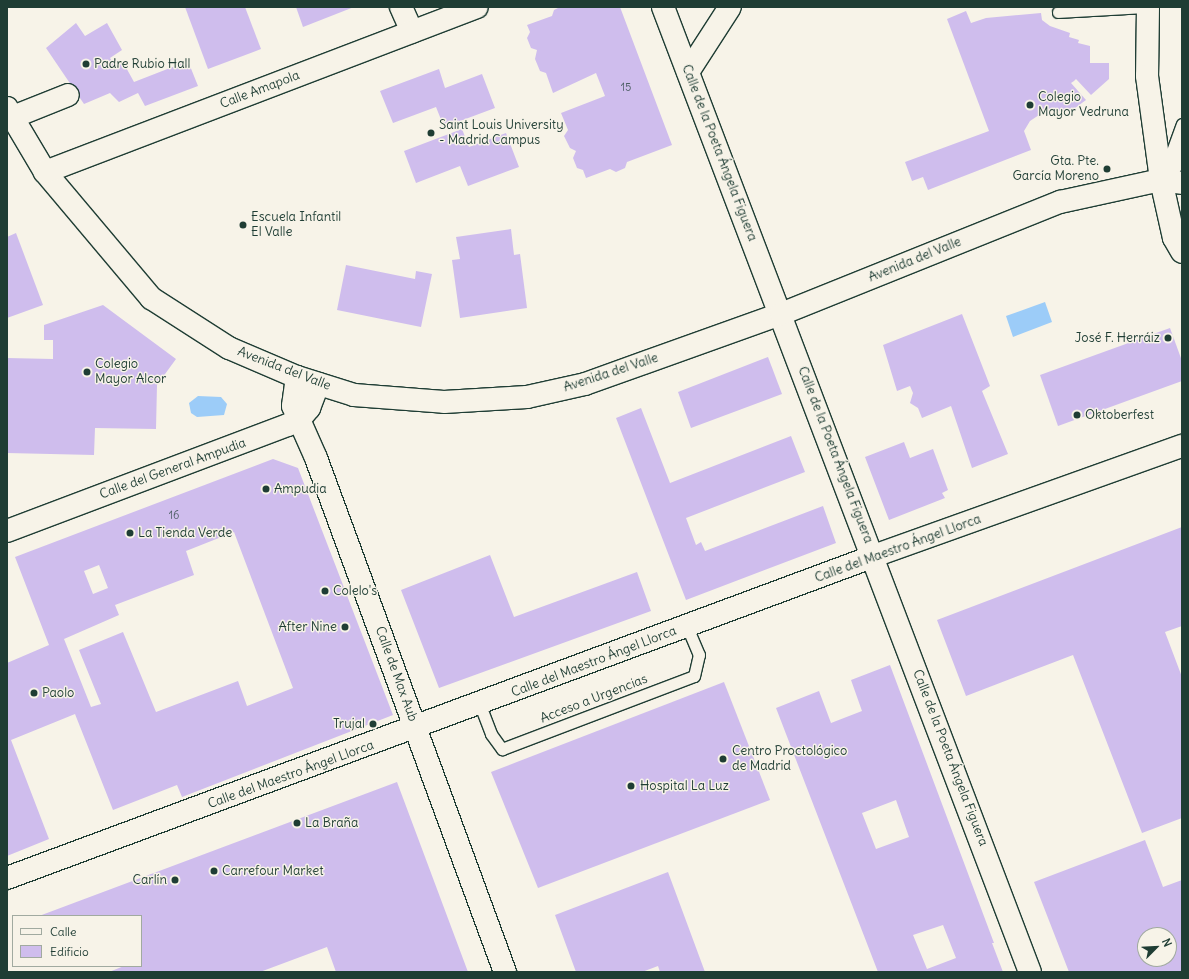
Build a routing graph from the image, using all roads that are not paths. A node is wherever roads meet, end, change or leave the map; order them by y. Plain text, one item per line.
1 (401, 7) edge
2 (476, 7) edge
3 (663, 7) edge
4 (730, 7) edge
5 (1144, 7) edge
6 (1148, 7) edge
7 (1058, 12) dead end
8 (412, 32) junction
9 (688, 72) junction
10 (68, 95) dead end
11 (10, 112) edge
12 (1182, 124) edge
13 (1182, 149) edge
14 (45, 172) junction
15 (1160, 180) junction
16 (1182, 183) edge
17 (1182, 252) edge
18 (780, 314) junction
19 (297, 377) junction
20 (318, 384) junction
21 (298, 420) junction
22 (1182, 446) edge
23 (7, 531) edge
24 (874, 556) junction
25 (687, 627) junction
26 (480, 705) junction
27 (416, 729) junction
28 (7, 878) edge
29 (505, 972) edge
30 (1030, 972) edge

1 - 8 street
2 - 8 street, Calle Amapola
3 - 9 street, Calle de la Poeta Ángela Figuera
4 - 9 street
5 - 7 lane
6 - 15 street
8 - 14 street, Calle Amapola
9 - 18 street, Calle de la Poeta Ángela Figuera
10 - 11 street
11 - 14 street, Avenida del Valle
12 - 15 lane
13 - 15 street
14 - 19 street, Avenida del Valle
15 - 16 street
15 - 17 street
15 - 18 street, Avenida del Valle
18 - 20 street, Avenida del Valle
18 - 24 street, Calle de la Poeta Ángela Figuera
19 - 20 street, Avenida del Valle
19 - 21 street, Calle de Max Aub
20 - 21 street
21 - 23 street, Calle del General Ampudia
21 - 27 street, Calle de Max Aub
22 - 24 street, Calle del Maestro Ángel Llorca
24 - 25 street, Calle del Maestro Ángel Llorca
24 - 30 street, Calle de la Poeta Ángela Figuera
25 - 26 street, Calle del Maestro Ángel Llorca
25 - 26 lane, Acceso a Urgencias
26 - 27 street, Calle del Maestro Ángel Llorca
27 - 28 street, Calle del Maestro Ángel Llorca
27 - 29 street, Calle de Max Aub

